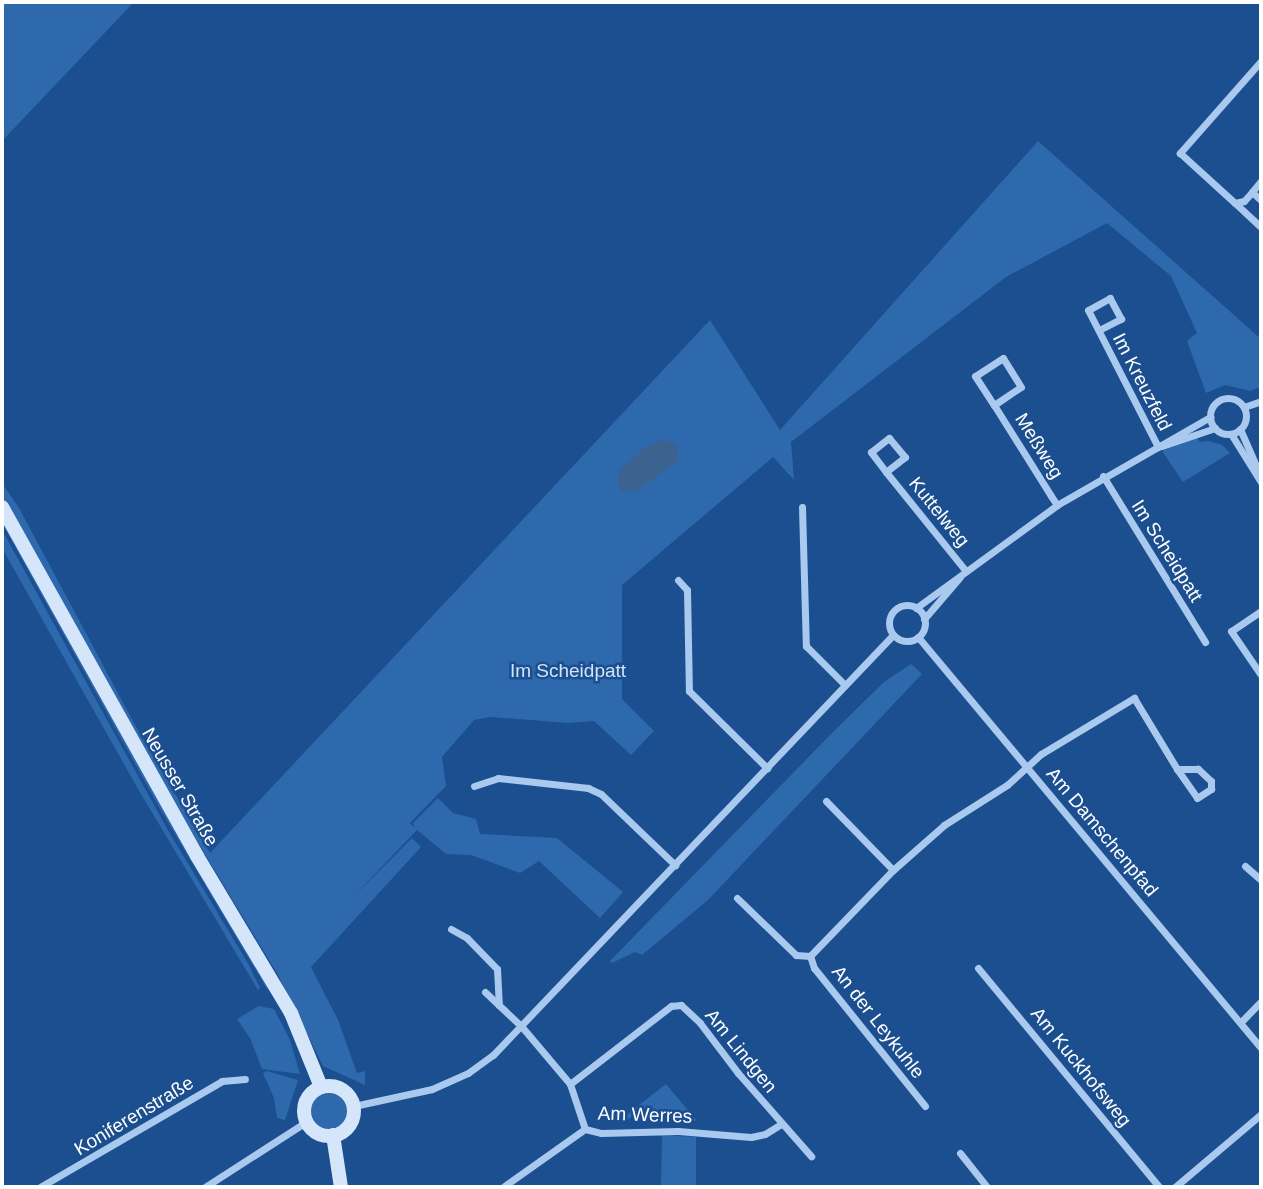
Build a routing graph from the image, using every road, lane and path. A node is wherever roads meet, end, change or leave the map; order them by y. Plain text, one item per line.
1 (1261, 61) edge
2 (1261, 181) edge
3 (1252, 192) junction
4 (1261, 200) edge
5 (1235, 203) junction
6 (1261, 227) edge
7 (1099, 330) junction
8 (1261, 401) edge
9 (993, 405) junction
10 (1244, 407) junction
11 (1210, 417) junction
12 (1215, 428) junction
13 (1240, 429) junction
14 (1231, 434) junction
15 (1158, 447) junction
16 (886, 472) junction
17 (1103, 476) junction
18 (1261, 479) edge
19 (1057, 505) junction
20 (2, 507) edge
21 (802, 507) dead end
22 (963, 573) junction
23 (678, 580) dead end
24 (916, 608) junction
25 (1261, 611) edge
26 (924, 619) junction
27 (893, 635) junction
28 (918, 637) junction
29 (1205, 642) dead end
30 (1261, 675) edge
31 (845, 685) junction
32 (1027, 767) junction
33 (767, 768) junction
34 (1177, 769) junction
35 (474, 786) dead end
36 (826, 802) dead end
37 (675, 865) junction
38 (1245, 866) dead end
39 (893, 870) junction
40 (1261, 880) edge
41 (737, 898) dead end
42 (451, 929) dead end
43 (810, 956) junction
44 (978, 968) dead end
45 (485, 992) dead end
46 (1261, 1001) edge
47 (499, 1005) junction
48 (1241, 1022) junction
49 (522, 1027) junction
50 (1261, 1048) edge
51 (246, 1079) dead end
52 (570, 1084) junction
53 (321, 1087) junction
54 (354, 1106) junction
55 (925, 1106) dead end
56 (1261, 1114) edge
57 (306, 1122) junction
58 (781, 1124) junction
59 (585, 1129) junction
60 (333, 1135) junction
61 (960, 1153) dead end
62 (811, 1156) dead end
63 (46, 1186) edge
64 (205, 1187) edge
65 (341, 1187) edge
66 (503, 1187) edge
67 (987, 1187) edge
68 (1159, 1187) edge
69 (1175, 1187) edge

1 - 5 street
2 - 3 street
3 - 4 street
3 - 5 street
5 - 6 street
7 - 7 street, Im Kreuzfeld
7 - 15 street, Im Kreuzfeld
8 - 10 street
9 - 9 street, Meßweg
9 - 19 street, Meßweg
10 - 11 street
10 - 13 street
11 - 12 street
11 - 15 street
12 - 14 street
12 - 15 street
13 - 14 street
13 - 18 street
14 - 18 street
15 - 17 street
16 - 16 street, Kuttelweg
16 - 22 street, Kuttelweg
17 - 19 street
17 - 29 street, Im Scheidpatt
19 - 22 street
20 - 53 main road, Neusser Straße
21 - 31 street
22 - 24 street
22 - 26 street
23 - 33 street
24 - 26 street
24 - 27 street
25 - 30 street
26 - 28 street
27 - 28 street
27 - 31 street
28 - 32 street, Am Damschenpfad
31 - 33 street
32 - 34 street, An der Leykuhle
32 - 39 street, An der Leykuhle
32 - 48 street, Am Damschenpfad
33 - 37 street
34 - 34 street
35 - 37 street
36 - 39 street
37 - 49 street
38 - 40 street
39 - 43 street, An der Leykuhle
41 - 43 street, An der Leykuhle
42 - 47 street
43 - 55 street, An der Leykuhle
44 - 68 street, Am Kuckhofsweg
45 - 47 street, Am Werres
46 - 48 street
47 - 49 street, Am Werres
48 - 50 street, Am Damschenpfad
49 - 52 street, Am Werres
49 - 54 street
51 - 63 street, Koniferenstraße
52 - 58 street, Am Lindgen
52 - 59 street, Am Werres
53 - 54 main road
53 - 57 main road
54 - 60 main road
56 - 69 street
57 - 60 main road
57 - 64 street
58 - 59 street, Am Werres
58 - 62 street, Am Lindgen
59 - 66 street
60 - 65 main road
61 - 67 street

